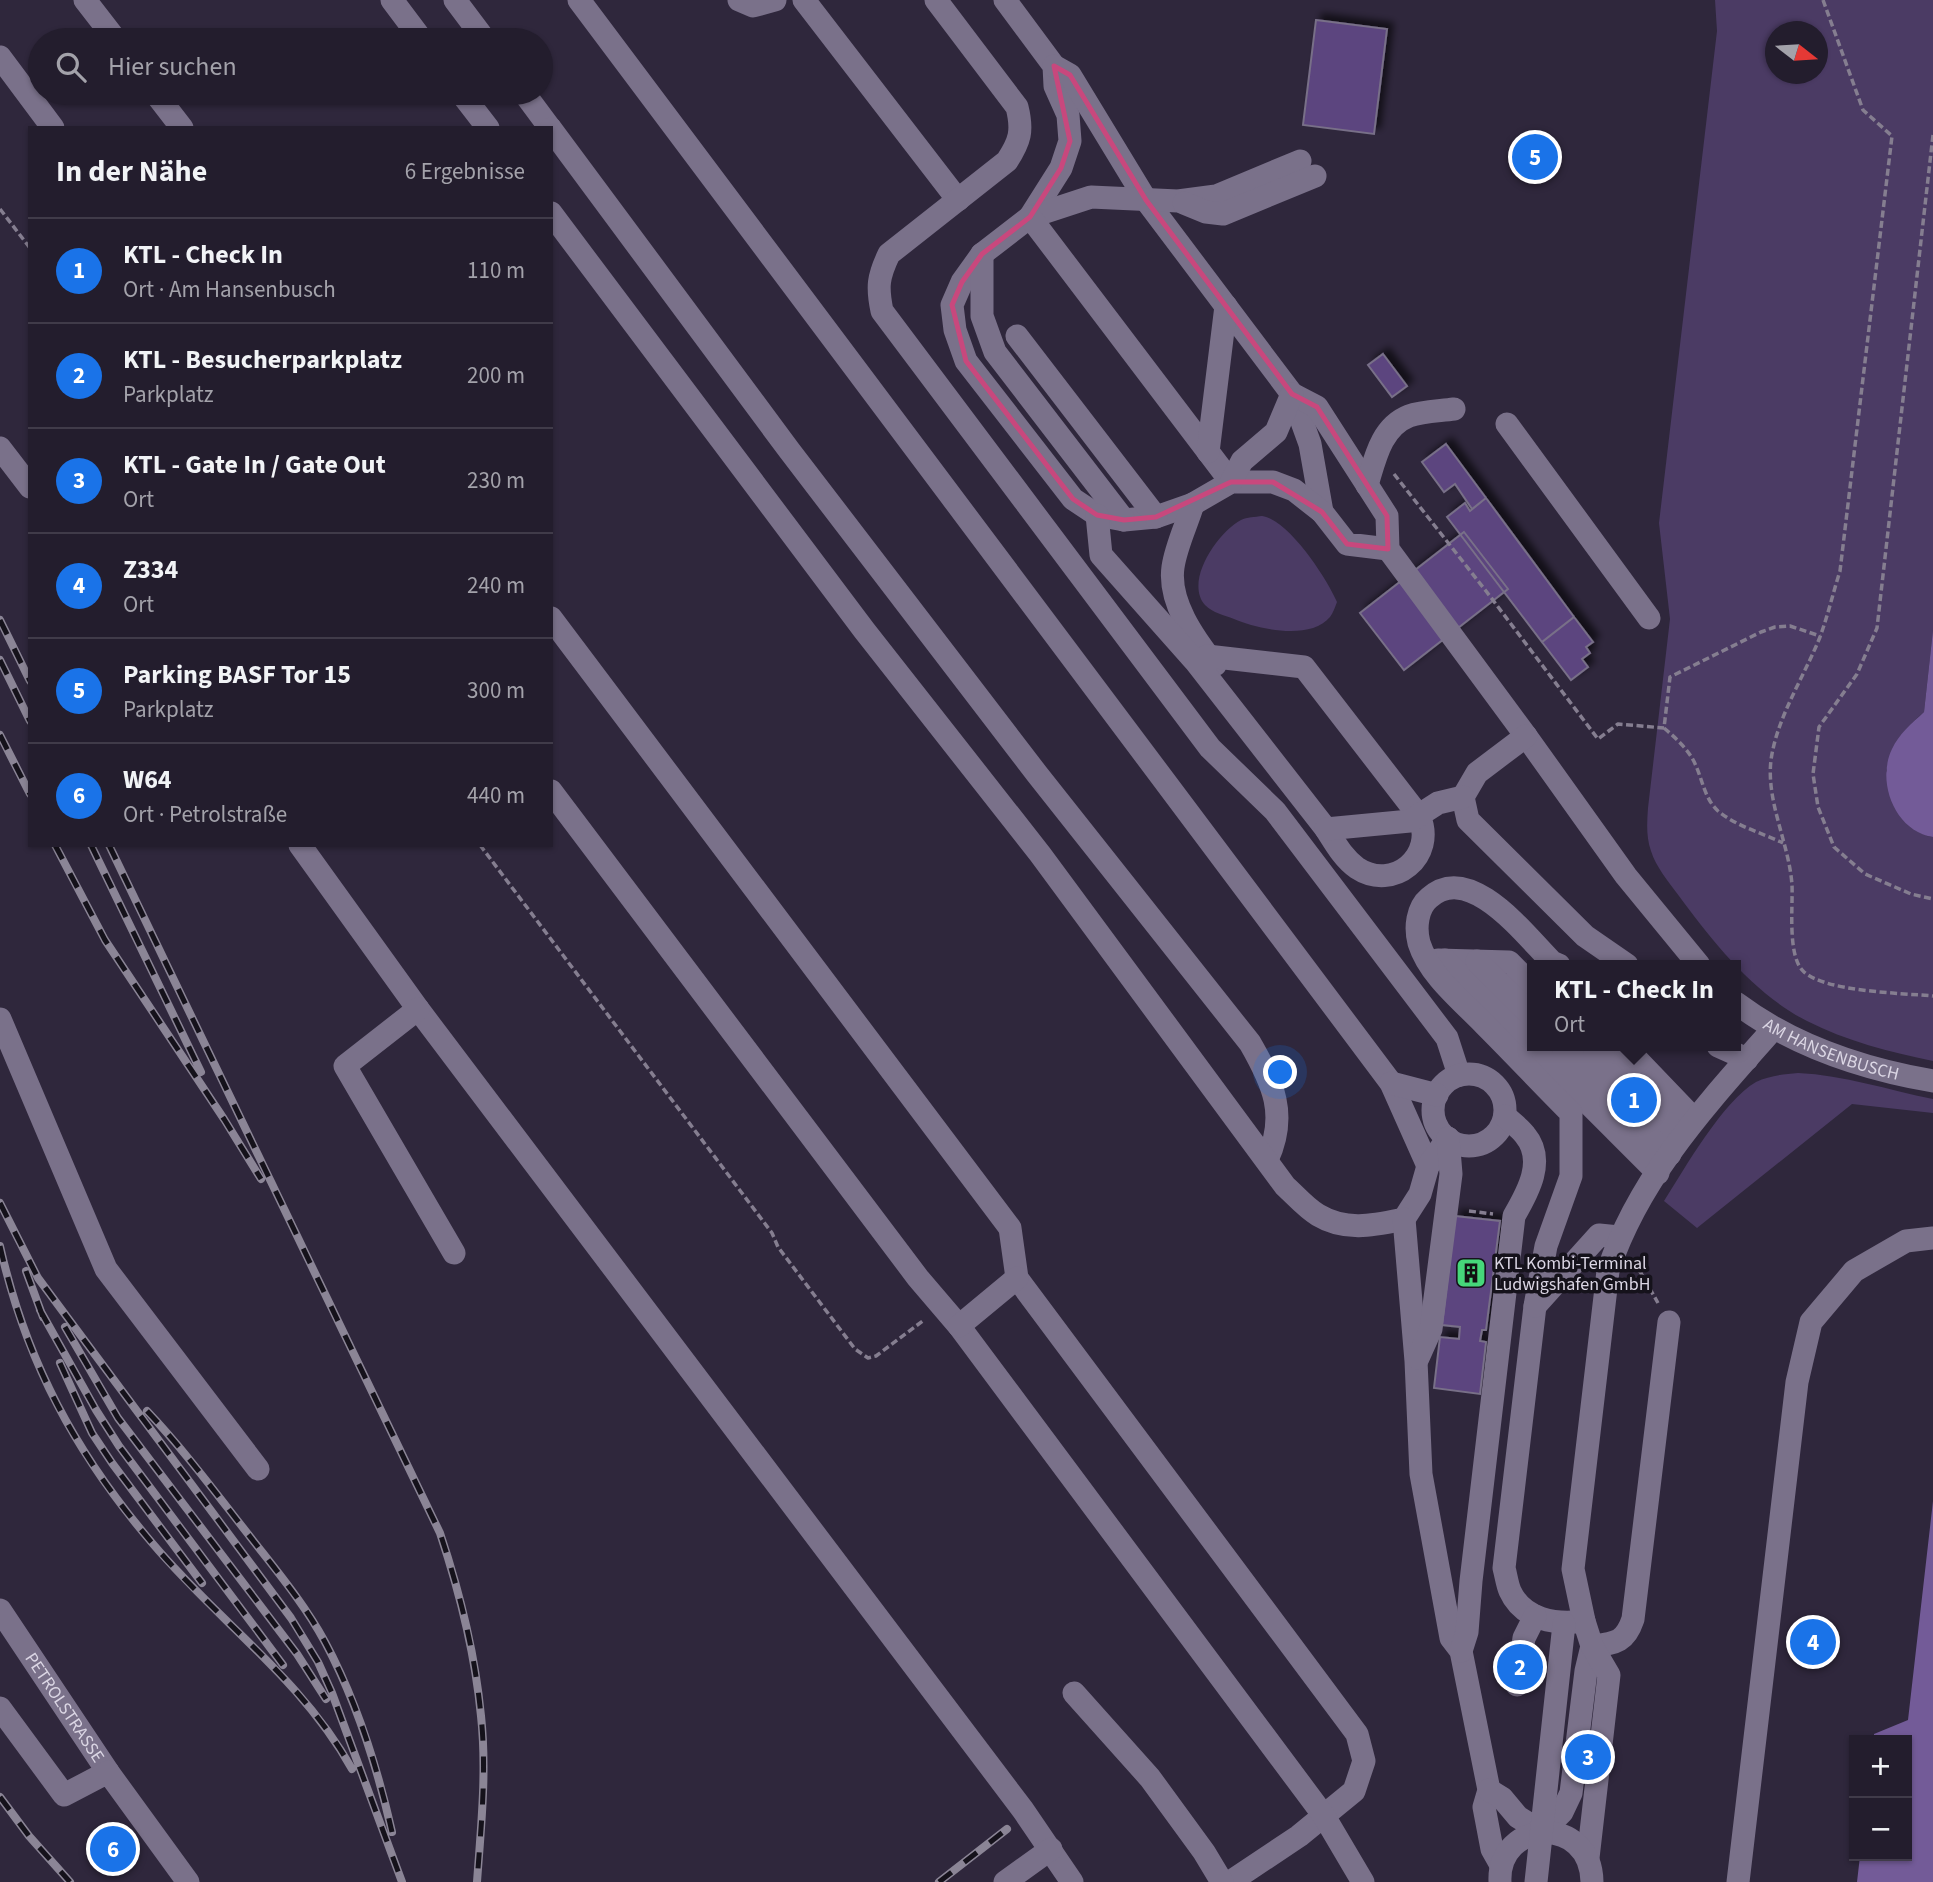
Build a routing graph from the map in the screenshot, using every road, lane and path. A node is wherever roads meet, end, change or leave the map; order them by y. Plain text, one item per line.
1 (85, 0) edge
2 (392, 0) edge
3 (455, 0) edge
4 (579, 0) edge
5 (739, 0) edge
6 (775, 0) edge
7 (804, 0) edge
8 (936, 0) edge
9 (1005, 0) edge
10 (1823, 0) edge
11 (107, 28) edge
12 (413, 28) edge
13 (476, 28) edge
14 (0, 57) edge
15 (1054, 66) junction
16 (28, 95) edge
17 (36, 105) edge
18 (164, 105) edge
19 (470, 105) edge
20 (533, 105) edge
21 (52, 126) edge
22 (180, 126) edge
23 (486, 126) edge
24 (549, 126) edge
25 (553, 132) edge
26 (1933, 135) edge
27 (1307, 169) dead end
28 (958, 200) junction
29 (1146, 200) junction
30 (0, 209) edge
31 (553, 216) edge
32 (1030, 217) junction
33 (28, 245) edge
34 (982, 254) junction
35 (1226, 306) junction
36 (1017, 336) dead end
37 (1292, 394) junction
38 (1454, 409) dead end
39 (1507, 424) dead end
40 (0, 448) edge
41 (1208, 452) junction
42 (1376, 453) junction
43 (1231, 482) junction
44 (28, 484) edge
45 (1367, 485) junction
46 (1193, 504) junction
47 (1322, 512) junction
48 (1097, 515) junction
49 (1156, 517) junction
50 (1124, 520) junction
51 (1388, 549) junction
52 (1649, 618) dead end
53 (553, 621) edge
54 (1820, 636) junction
55 (1207, 656) junction
56 (1664, 728) junction
57 (1526, 736) junction
58 (1313, 792) dead end
59 (553, 794) edge
60 (1464, 797) junction
61 (1419, 816) junction
62 (1326, 829) junction
63 (1783, 843) junction
64 (301, 847) edge
65 (482, 847) edge
66 (1933, 899) edge
67 (1530, 940) junction
68 (1436, 960) junction
69 (1553, 960) edge
70 (1620, 960) edge
71 (1695, 960) edge
72 (1477, 961) junction
73 (1509, 962) junction
74 (1527, 980) edge
75 (1933, 996) edge
76 (1741, 1007) edge
77 (418, 1009) junction
78 (1527, 1011) edge
79 (0, 1019) edge
80 (1773, 1028) junction
81 (1527, 1031) edge
82 (1553, 1051) edge
83 (1568, 1051) edge
84 (1597, 1051) edge
85 (1627, 1051) edge
86 (1729, 1051) edge
87 (1747, 1059) junction
88 (1459, 1075) junction
89 (1933, 1081) edge
90 (1391, 1083) junction
91 (1437, 1095) junction
92 (1505, 1116) junction
93 (1448, 1139) junction
94 (1676, 1146) junction
95 (1267, 1160) junction
96 (1428, 1166) junction
97 (1404, 1219) junction
98 (1619, 1237) junction
99 (1933, 1238) edge
100 (454, 1253) dead end
101 (1017, 1278) junction
102 (938, 1301) junction
103 (1535, 1306) junction
104 (1669, 1322) dead end
105 (959, 1326) junction
106 (1416, 1361) junction
107 (258, 1469) dead end
108 (0, 1610) edge
109 (1535, 1616) junction
110 (1574, 1623) junction
111 (1592, 1646) junction
112 (1461, 1651) junction
113 (1517, 1685) dead end
114 (1074, 1693) dead end
115 (0, 1708) edge
116 (108, 1772) junction
117 (1489, 1790) junction
118 (1324, 1816) junction
119 (1542, 1832) junction
120 (1051, 1849) junction
121 (1588, 1858) junction
122 (1501, 1874) edge
123 (188, 1882) edge
124 (1005, 1882) edge
125 (1072, 1882) edge
126 (1222, 1882) edge
127 (1230, 1882) edge
128 (1363, 1882) edge
129 (1536, 1882) edge
130 (1592, 1882) edge
131 (1738, 1882) edge

1 - 11 street
2 - 12 street
3 - 13 street
4 - 90 street
5 - 6 street
7 - 28 street
8 - 28 street
9 - 15 street
10 - 54 path
14 - 16 street
15 - 29 street
15 - 32 street
17 - 21 street
18 - 22 street
19 - 23 street
20 - 24 street
25 - 95 street
26 - 66 path
27 - 29 street
28 - 88 street
29 - 32 street
29 - 35 street
30 - 33 path
31 - 95 street
32 - 34 street
32 - 41 street
34 - 48 street
34 - 50 street
35 - 37 street
35 - 41 street
36 - 49 street
37 - 43 street
37 - 45 street
37 - 47 street
38 - 42 street
39 - 52 street
40 - 44 street
41 - 43 street
42 - 45 street
42 - 56 path
43 - 46 street
43 - 47 street
45 - 51 street
46 - 49 street
46 - 55 street
47 - 51 street
48 - 50 street
48 - 62 street
49 - 50 street
51 - 57 street
53 - 101 street
54 - 56 path
54 - 63 path
55 - 58 street
55 - 61 street
56 - 63 path
57 - 60 street
57 - 71 street
59 - 102 street
60 - 61 street
60 - 70 street
61 - 62 street
61 - 62 street
63 - 75 path
64 - 77 street
65 - 102 path
67 - 68 street
67 - 69 street
67 - 73 street
68 - 72 street
68 - 81 street
68 - 103 street
72 - 73 street
72 - 78 street
73 - 74 street
76 - 80 street, AM HANSENBUSCH
77 - 100 street
77 - 120 street
79 - 107 street
80 - 87 street
80 - 89 street, AM HANSENBUSCH
82 - 94 street
83 - 94 street
84 - 94 street
85 - 94 street
86 - 87 street
87 - 94 street
88 - 91 street
88 - 92 street
90 - 91 street
90 - 96 street
91 - 93 street
92 - 93 street
92 - 112 street
93 - 96 street
93 - 106 street
94 - 98 street
95 - 97 street
96 - 97 street
97 - 106 street
98 - 103 street
98 - 110 street
99 - 131 street
101 - 105 street
101 - 118 street
102 - 105 street
103 - 109 street
104 - 111 street
105 - 118 street
106 - 112 street
108 - 116 street, PETROLSTRASSE
109 - 110 street
109 - 113 street
110 - 111 street
110 - 119 street
111 - 119 street
111 - 121 street
112 - 117 street
114 - 126 street
115 - 116 street, PETROLSTRASSE
116 - 123 street, PETROLSTRASSE
117 - 119 street
117 - 122 street
118 - 127 street
118 - 128 street
119 - 121 street
119 - 122 street
119 - 129 street
120 - 124 street
120 - 125 street
121 - 130 street

